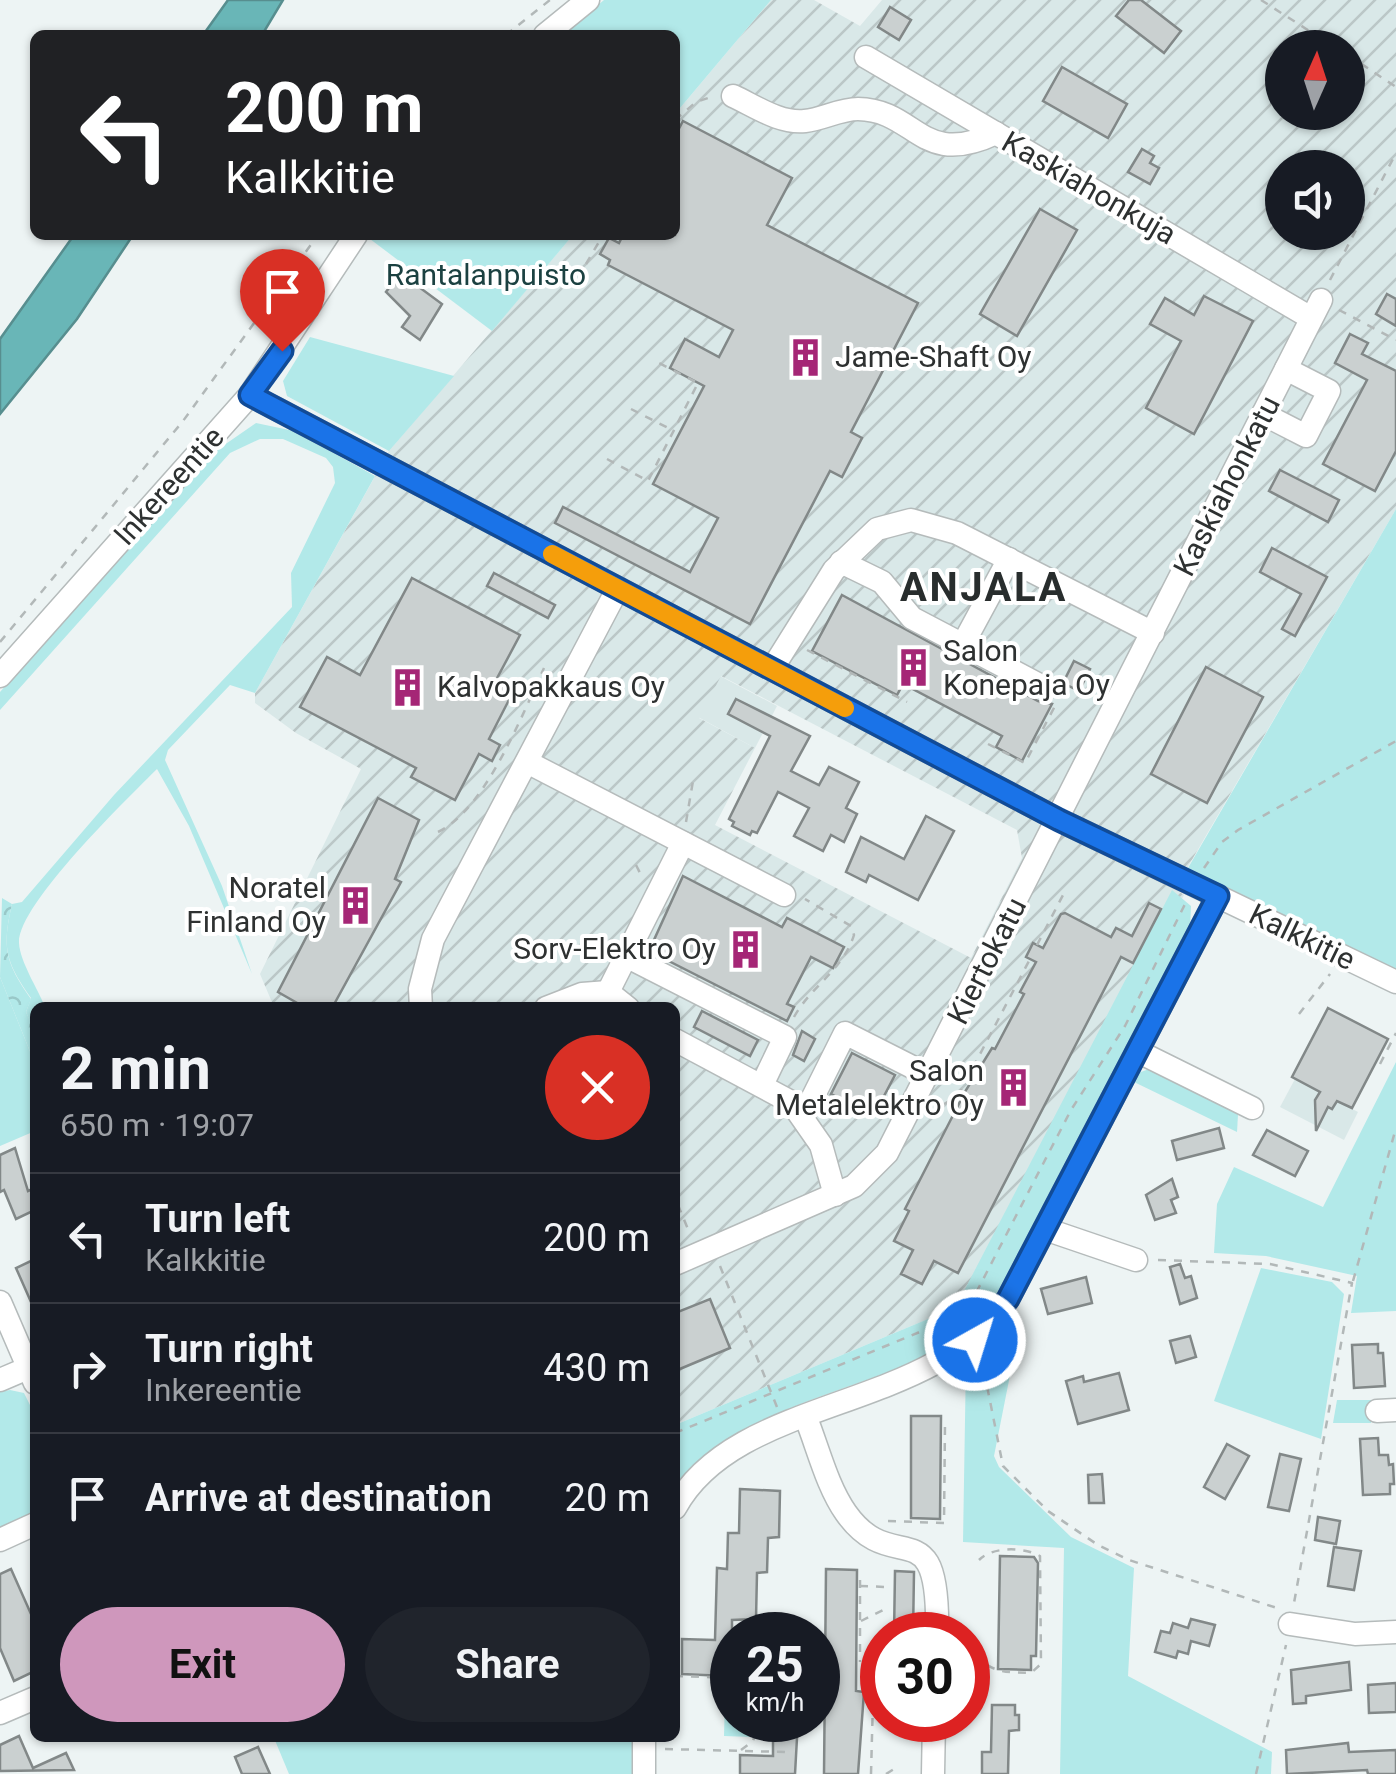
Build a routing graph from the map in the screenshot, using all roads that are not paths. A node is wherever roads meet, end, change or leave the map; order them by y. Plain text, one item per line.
1 (588, 0) edge
2 (550, 30) edge
3 (866, 58) dead end
4 (732, 96) road end
5 (996, 133) junction
6 (353, 240) edge
7 (1316, 309) joint
8 (1286, 369) junction
9 (250, 395) junction
10 (1263, 414) junction
11 (1008, 560) junction
12 (841, 562) junction
13 (618, 588) junction
14 (1153, 633) junction
15 (963, 644) junction
16 (772, 669) junction
17 (0, 676) edge
18 (1045, 688) road end
19 (527, 762) junction
20 (1059, 820) junction
21 (683, 843) junction
22 (784, 895) road end
23 (1218, 896) junction
24 (626, 956) junction
25 (1396, 982) edge
26 (608, 992) junction
27 (421, 1002) edge
28 (561, 1002) edge
29 (620, 1002) edge
30 (680, 1043) edge
31 (1137, 1052) junction
32 (928, 1075) junction
33 (762, 1085) junction
34 (1252, 1108) dead end
35 (804, 1115) junction
36 (835, 1195) junction
37 (1045, 1229) junction
38 (1136, 1260) road end
39 (680, 1262) edge
40 (0, 1302) edge
41 (30, 1371) edge
42 (30, 1376) edge
43 (0, 1380) edge
44 (796, 1422) junction
45 (680, 1500) edge
46 (30, 1526) edge
47 (0, 1540) edge
48 (937, 1612) edge
49 (1290, 1624) road end
50 (1396, 1632) edge
51 (30, 1700) edge
52 (0, 1713) edge
53 (934, 1742) edge
54 (644, 1743) edge
55 (644, 1774) edge
56 (933, 1774) edge

1 - 2 street
3 - 5 street, Kaskiahonkuja
4 - 5 street
5 - 7 street, Kaskiahonkuja
6 - 9 street, Inkereentie
7 - 8 street, Kaskiahonkatu
8 - 10 street, Kaskiahonkatu
8 - 10 street
9 - 13 street, Kalkkitie
9 - 17 street, Inkereentie
10 - 14 street, Kaskiahonkatu
11 - 12 street
11 - 14 street
11 - 15 street
12 - 15 street
12 - 16 street
13 - 16 street, Kalkkitie
13 - 19 street
14 - 20 street, Kaskiahonkatu
15 - 18 street
16 - 20 street, Kalkkitie
19 - 21 street
19 - 27 street
20 - 23 street, Kalkkitie
20 - 32 street, Kiertokatu
21 - 22 street
21 - 24 street
23 - 25 street, Kalkkitie
23 - 31 street
24 - 26 street
24 - 33 street
26 - 28 street
26 - 29 street
30 - 33 street
31 - 34 street
31 - 37 street
32 - 35 street
32 - 36 street, Kiertokatu
33 - 35 street
35 - 36 street
36 - 39 street, Kiertokatu
37 - 38 street
37 - 44 street
40 - 41 street
42 - 43 street
44 - 45 street
44 - 48 street
46 - 47 street
49 - 50 street
51 - 52 street
53 - 56 street
54 - 55 street

